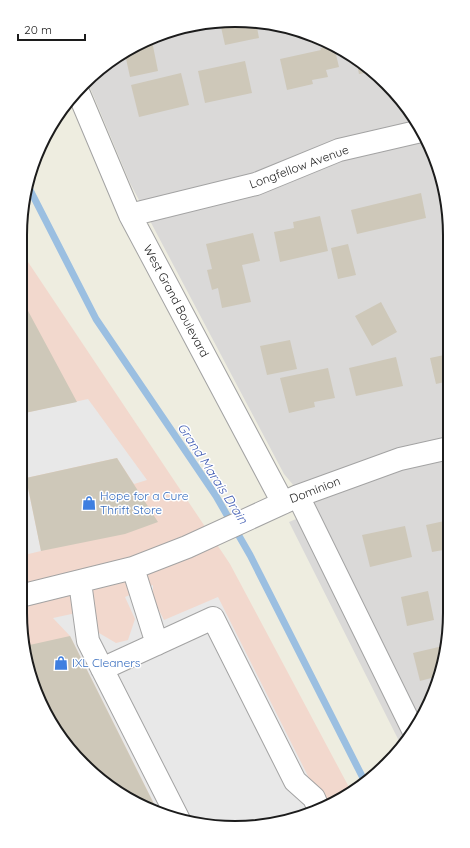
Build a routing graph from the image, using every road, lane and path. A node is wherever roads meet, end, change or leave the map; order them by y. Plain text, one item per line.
1 (80, 97) edge
2 (416, 132) edge
3 (130, 215) junction
4 (443, 449) edge
5 (291, 500) junction
6 (133, 568) junction
7 (80, 582) junction
8 (27, 594) edge
9 (157, 644) junction
10 (102, 669) junction
11 (410, 725) edge
12 (317, 804) edge
13 (175, 812) edge

1 - 3 street, West Grand Boulevard
2 - 3 street, Longfellow Avenue
3 - 5 street, West Grand Boulevard
4 - 5 street, Dominion
5 - 6 street, Dominion
5 - 11 street, West Grand Boulevard
6 - 7 street, Dominion
6 - 9 street
7 - 8 street, Dominion
7 - 10 street
9 - 10 street
9 - 12 street
10 - 13 street

